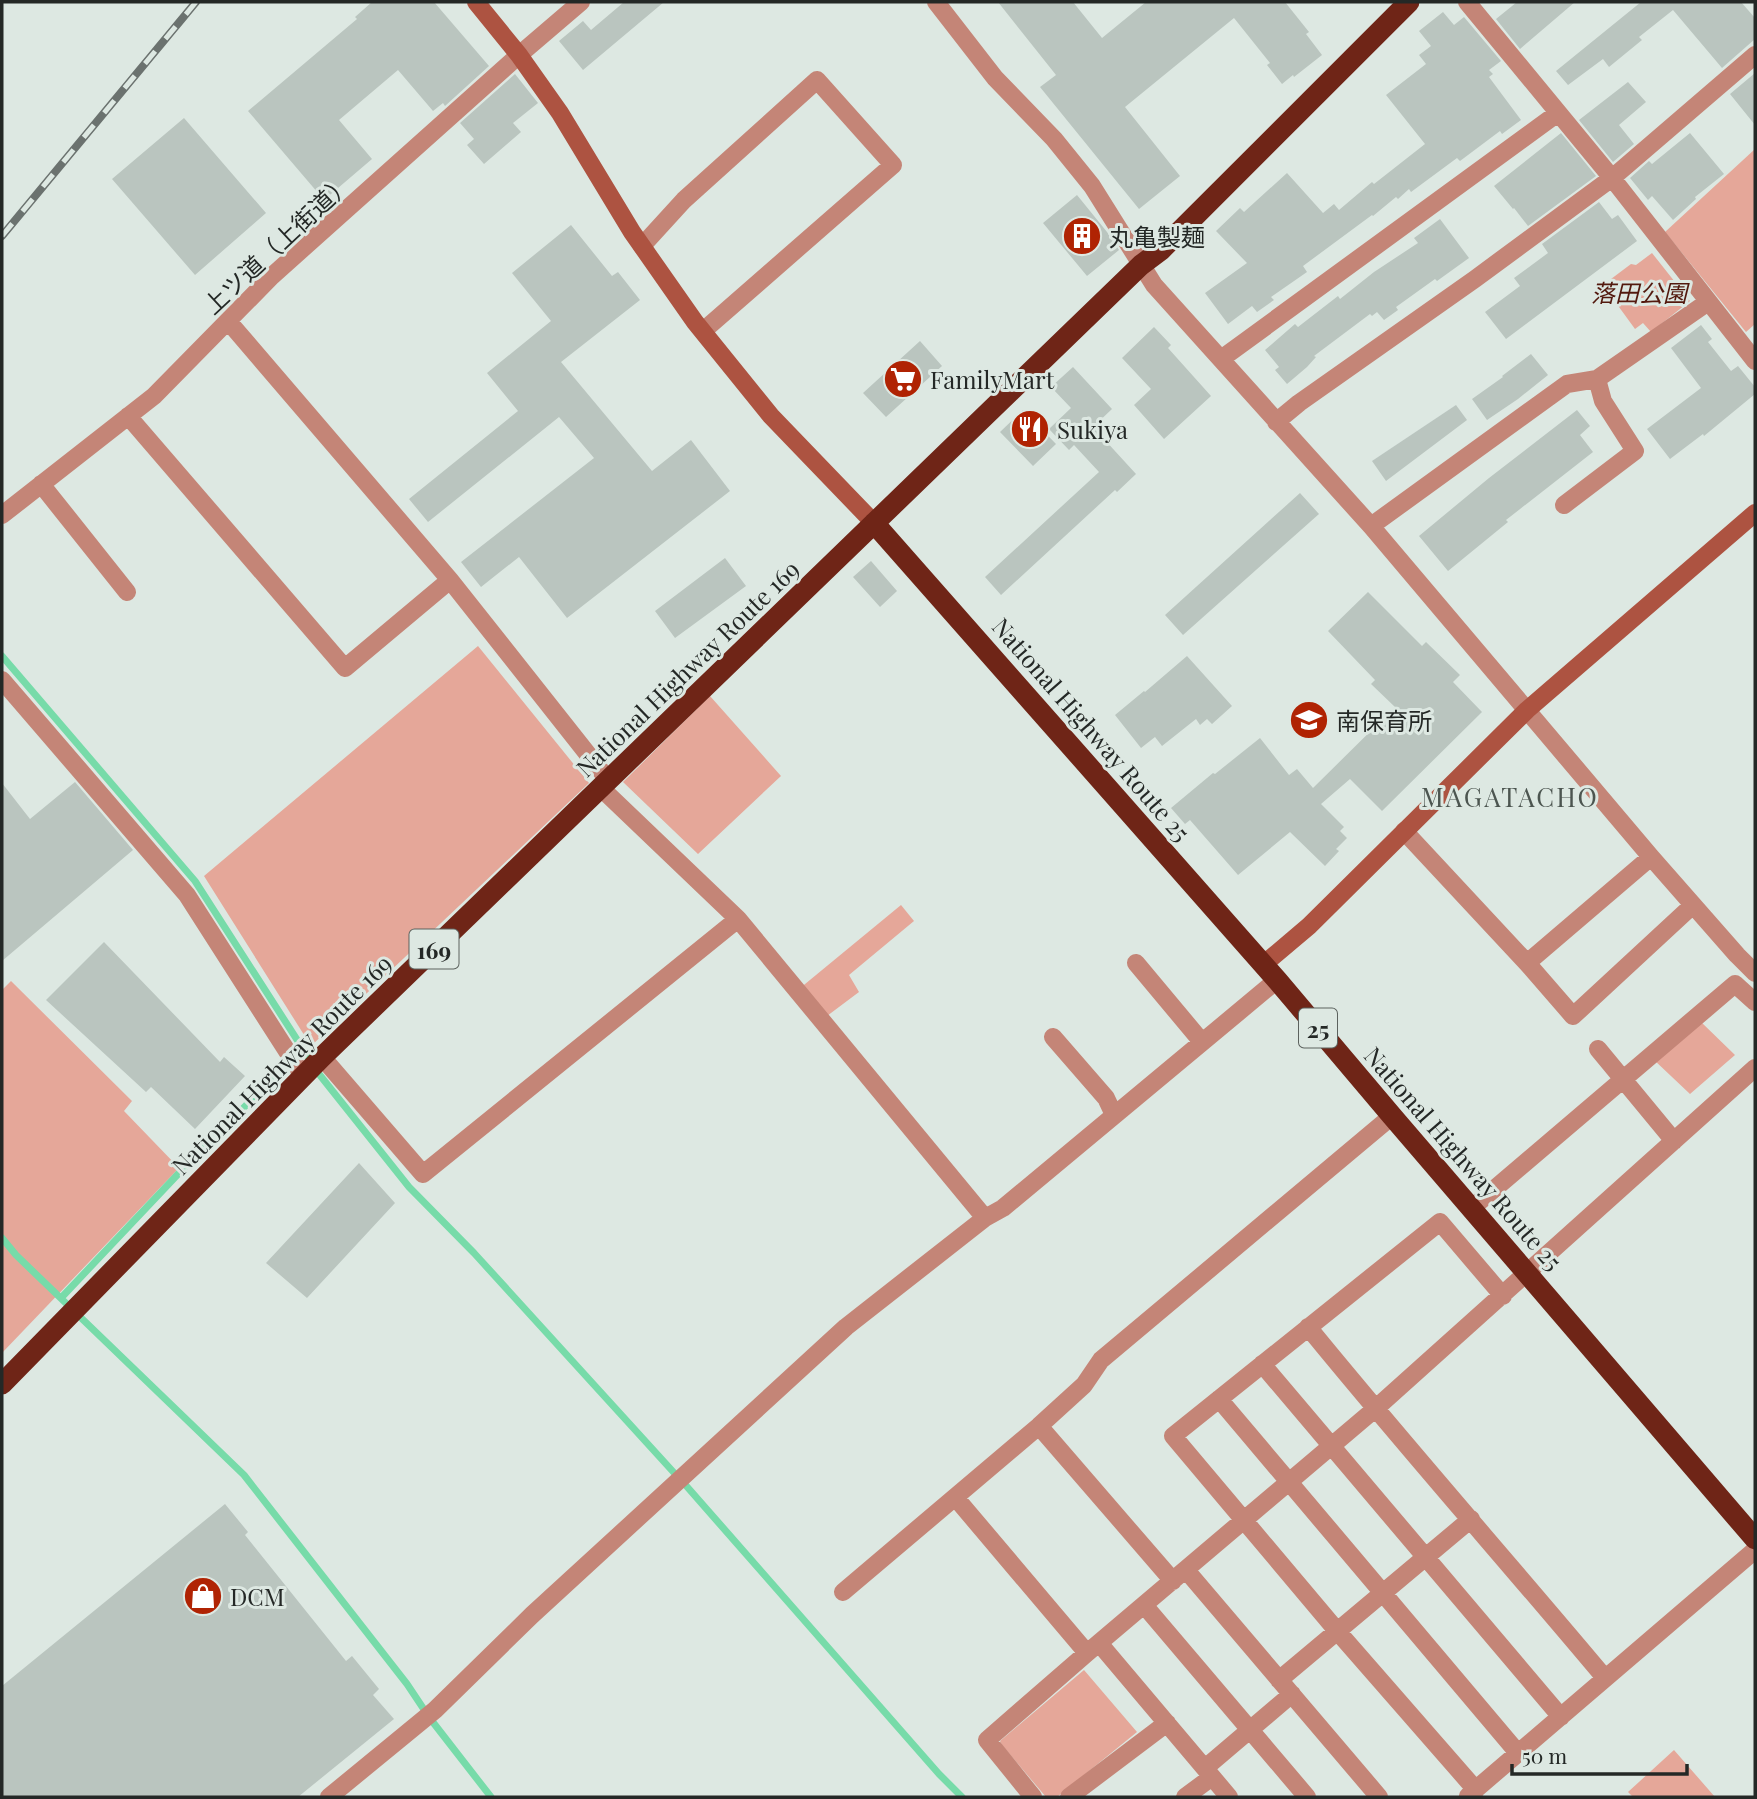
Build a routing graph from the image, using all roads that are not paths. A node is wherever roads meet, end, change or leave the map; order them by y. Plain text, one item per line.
1 (476, 2) edge
2 (582, 2) edge
3 (936, 2) edge
4 (1409, 2) edge
5 (1467, 2) edge
6 (519, 55) junction
7 (1755, 55) edge
8 (1558, 113) junction
9 (1612, 178) junction
10 (642, 246) junction
11 (1141, 265) junction
12 (1708, 302) junction
13 (228, 321) junction
14 (703, 331) junction
15 (1221, 359) junction
16 (1755, 361) edge
17 (1597, 379) junction
18 (128, 416) junction
19 (1276, 422) junction
20 (41, 484) junction
21 (1564, 505) dead end
22 (1755, 513) edge
23 (2, 515) edge
24 (874, 523) junction
25 (1371, 526) junction
26 (450, 580) junction
27 (127, 592) dead end
28 (2, 680) edge
29 (1527, 710) junction
30 (605, 784) junction
31 (1404, 831) junction
32 (1651, 857) junction
33 (1693, 905) junction
34 (738, 919) junction
35 (1136, 963) dead end
36 (1527, 963) junction
37 (1270, 972) junction
38 (1755, 973) edge
39 (1755, 1002) edge
40 (1053, 1037) dead end
41 (1202, 1042) junction
42 (1598, 1049) dead end
43 (322, 1057) junction
44 (1755, 1068) edge
45 (303, 1076) junction
46 (1623, 1079) junction
47 (1114, 1115) junction
48 (1392, 1116) junction
49 (1674, 1141) junction
50 (1472, 1208) junction
51 (985, 1218) junction
52 (1528, 1273) junction
53 (1503, 1296) junction
54 (1308, 1327) junction
55 (1262, 1364) junction
56 (2, 1384) edge
57 (1219, 1399) junction
58 (1375, 1409) junction
59 (1039, 1426) junction
60 (1331, 1447) junction
61 (1289, 1482) junction
62 (955, 1497) junction
63 (1471, 1519) junction
64 (1244, 1520) junction
65 (1755, 1539) edge
66 (1755, 1550) edge
67 (1426, 1558) junction
68 (1179, 1576) junction
69 (843, 1592) dead end
70 (1384, 1593) junction
71 (1144, 1605) junction
72 (1338, 1632) junction
73 (1093, 1648) junction
74 (1605, 1678) junction
75 (1279, 1680) junction
76 (1292, 1695) junction
77 (1561, 1717) junction
78 (1167, 1723) junction
79 (1250, 1730) junction
80 (1518, 1753) junction
81 (1208, 1773) junction
82 (1472, 1793) edge
83 (329, 1797) edge
84 (1033, 1797) edge
85 (1069, 1797) edge
86 (1185, 1797) edge
87 (1229, 1797) edge
88 (1307, 1797) edge
89 (1380, 1797) edge

1 - 6 street
2 - 6 street, 上ツ道（上街道）
3 - 11 street
4 - 11 highway
5 - 8 street
6 - 10 street
6 - 13 street, 上ツ道（上街道）
7 - 9 street
8 - 9 street
8 - 15 street
9 - 12 street
9 - 19 street
10 - 14 street
10 - 14 street
11 - 15 street
11 - 24 highway
12 - 16 street
12 - 17 street
13 - 18 street, 上ツ道（上街道）
13 - 26 street
14 - 24 street
15 - 19 street
17 - 21 street
17 - 25 street
18 - 20 street, 上ツ道（上街道）
18 - 26 street
19 - 25 street
20 - 23 street, 上ツ道（上街道）
20 - 27 street
22 - 29 street
24 - 30 highway, National Highway Route 169 / 169
24 - 37 highway, National Highway Route 25 / 25
25 - 29 street
26 - 30 street
28 - 45 street
29 - 31 street
29 - 32 street
30 - 34 street
30 - 43 highway, National Highway Route 169 / 169
31 - 36 street
31 - 37 street
32 - 33 street
32 - 36 street
33 - 36 street
33 - 38 street
34 - 43 street
34 - 51 street
35 - 41 street
37 - 41 street
37 - 48 highway, National Highway Route 25 / 25
39 - 46 street
40 - 47 street
41 - 47 street
42 - 46 street
43 - 45 highway, National Highway Route 169 / 169
44 - 49 street
45 - 56 highway, National Highway Route 169 / 169
46 - 49 street
46 - 50 street
47 - 51 street
48 - 50 highway, National Highway Route 25 / 25
48 - 59 street
49 - 52 street
50 - 52 highway, National Highway Route 25 / 25
51 - 83 street
52 - 53 street
52 - 65 highway, National Highway Route 25 / 25
53 - 54 street
53 - 58 street
54 - 55 street
54 - 58 street
55 - 57 street
55 - 60 street
57 - 61 street
57 - 64 street
58 - 60 street
58 - 63 street
59 - 62 street
59 - 68 street
60 - 61 street
60 - 67 street
61 - 64 street
61 - 70 street
62 - 69 street
62 - 73 street
63 - 67 street
63 - 74 street
64 - 68 street
64 - 72 street
66 - 74 street
67 - 70 street
67 - 77 street
68 - 71 street
68 - 75 street
70 - 72 street
70 - 80 street
71 - 73 street
71 - 79 street
72 - 75 street
72 - 82 street
73 - 78 street
73 - 84 street
74 - 77 street
75 - 76 street
76 - 79 street
76 - 89 street
77 - 80 street
78 - 81 street
78 - 85 street
79 - 81 street
79 - 88 street
80 - 82 street
81 - 86 street
81 - 87 street

